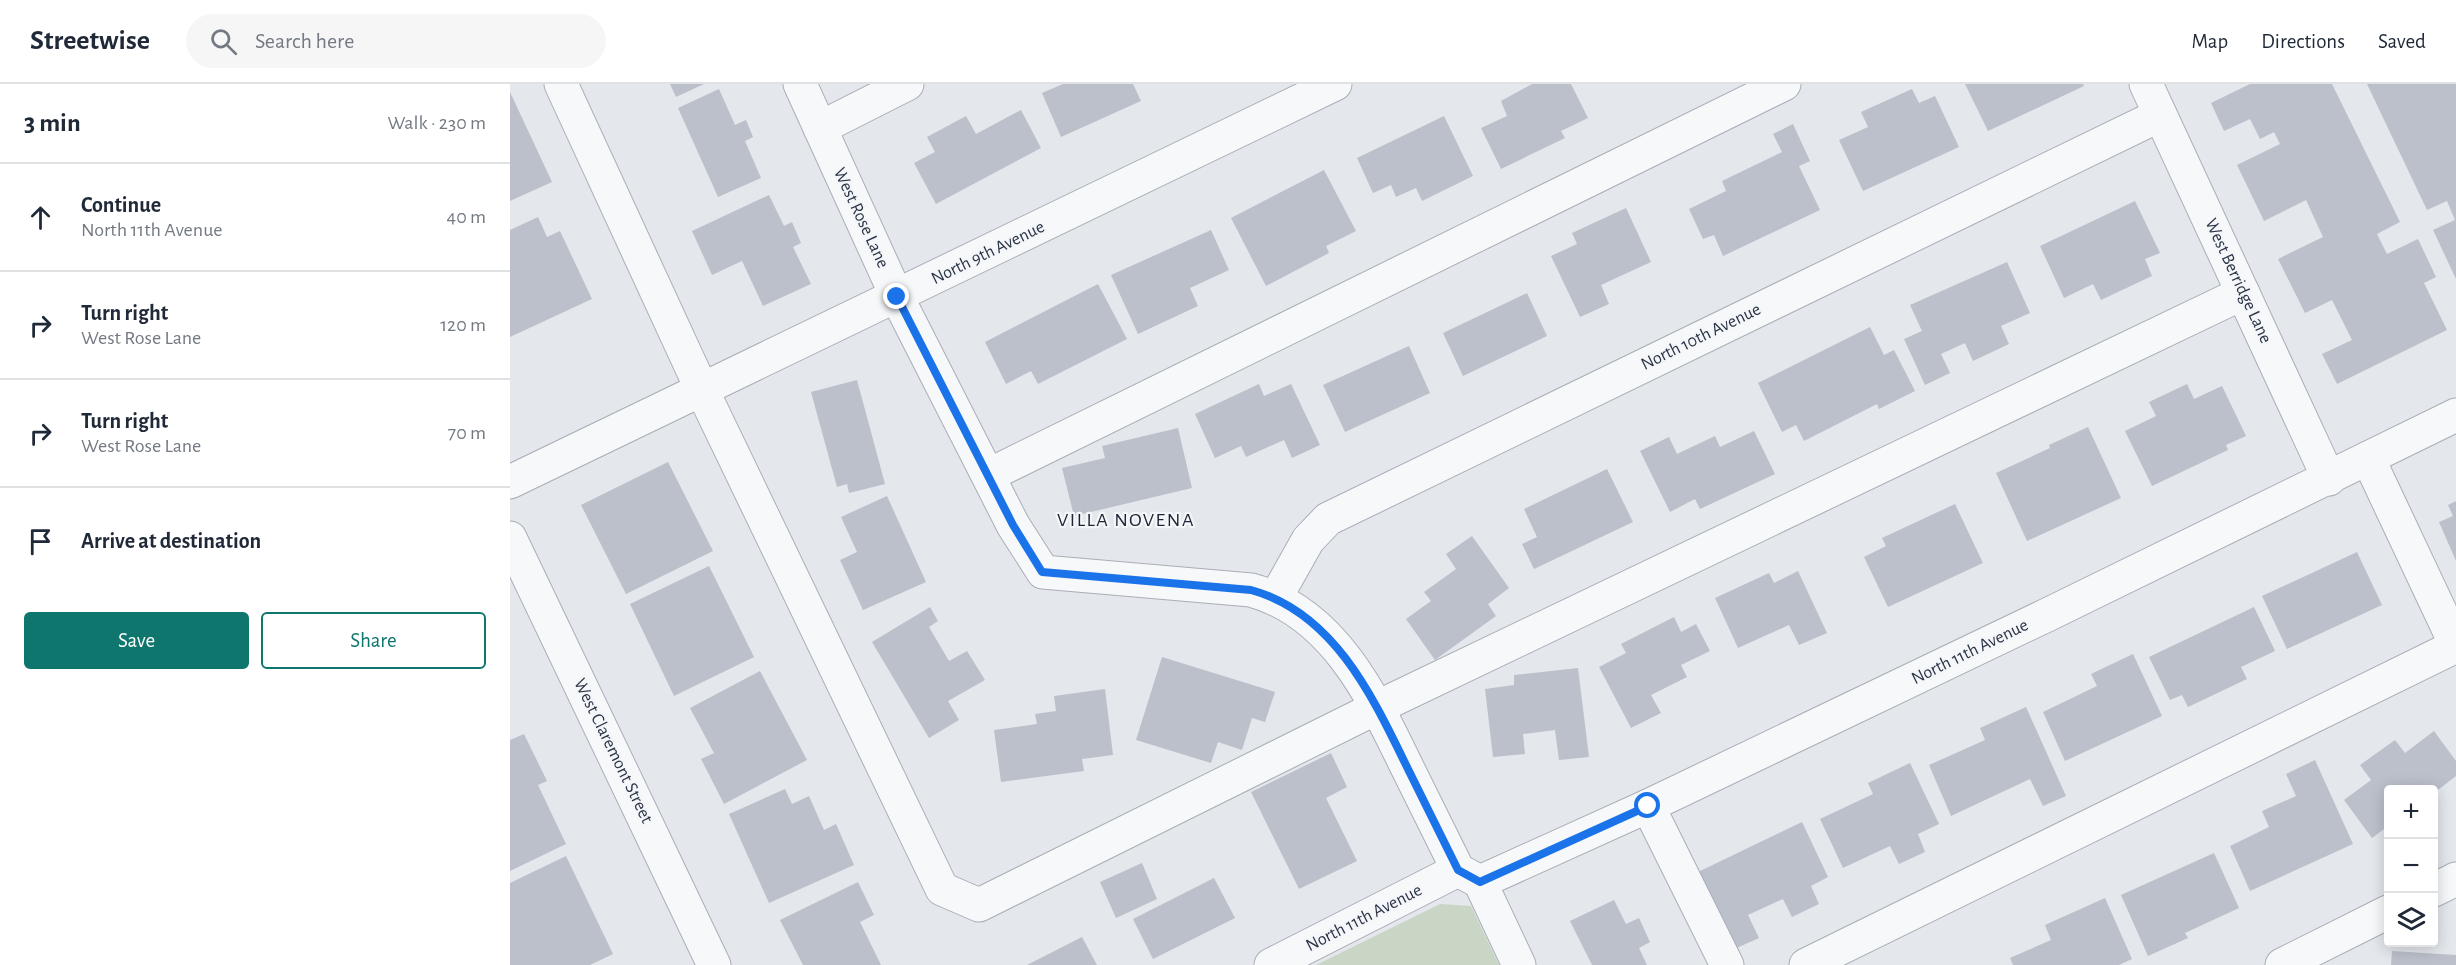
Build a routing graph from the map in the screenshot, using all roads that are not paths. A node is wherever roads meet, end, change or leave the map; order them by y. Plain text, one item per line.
1 (561, 84) edge
2 (800, 84) edge
3 (907, 84) edge
4 (1335, 84) edge
5 (1784, 84) edge
6 (2146, 84) edge
7 (2160, 115) junction
8 (820, 128) junction
9 (2243, 292) junction
10 (897, 297) junction
11 (702, 390) junction
12 (2456, 415) edge
13 (2368, 458) junction
14 (989, 475) junction
15 (2330, 479) junction
16 (510, 482) edge
17 (510, 538) edge
18 (1276, 597) junction
19 (2456, 646) edge
20 (1378, 707) junction
21 (1648, 806) junction
22 (1469, 876) junction
23 (2456, 879) edge
24 (2438, 888) edge
25 (2384, 914) edge
26 (2291, 963) edge
27 (714, 965) edge
28 (1271, 965) edge
29 (1520, 965) edge
30 (1727, 965) edge
31 (1806, 965) edge

1 - 11 street
2 - 8 street, West Rose Lane
3 - 8 street
4 - 10 street, North 9th Avenue
5 - 14 street
6 - 7 street, West Berridge Lane
7 - 9 street, West Berridge Lane
7 - 18 street, North 10th Avenue
8 - 10 street, West Rose Lane
9 - 15 street, West Berridge Lane
9 - 20 street
10 - 11 street, North 9th Avenue
10 - 14 street, West Rose Lane
11 - 16 street, North 9th Avenue
11 - 20 street
12 - 13 street, North 11th Avenue
13 - 15 street, North 11th Avenue
13 - 19 street
14 - 18 street, West Rose Lane
15 - 21 street, North 11th Avenue
17 - 27 street, West Claremont Street
18 - 20 street, West Rose Lane
19 - 31 street
20 - 22 street, West Rose Lane
21 - 22 street, North 11th Avenue
21 - 30 street
22 - 28 street, North 11th Avenue
22 - 29 street, West Rose Lane
23 - 24 street
25 - 26 street

